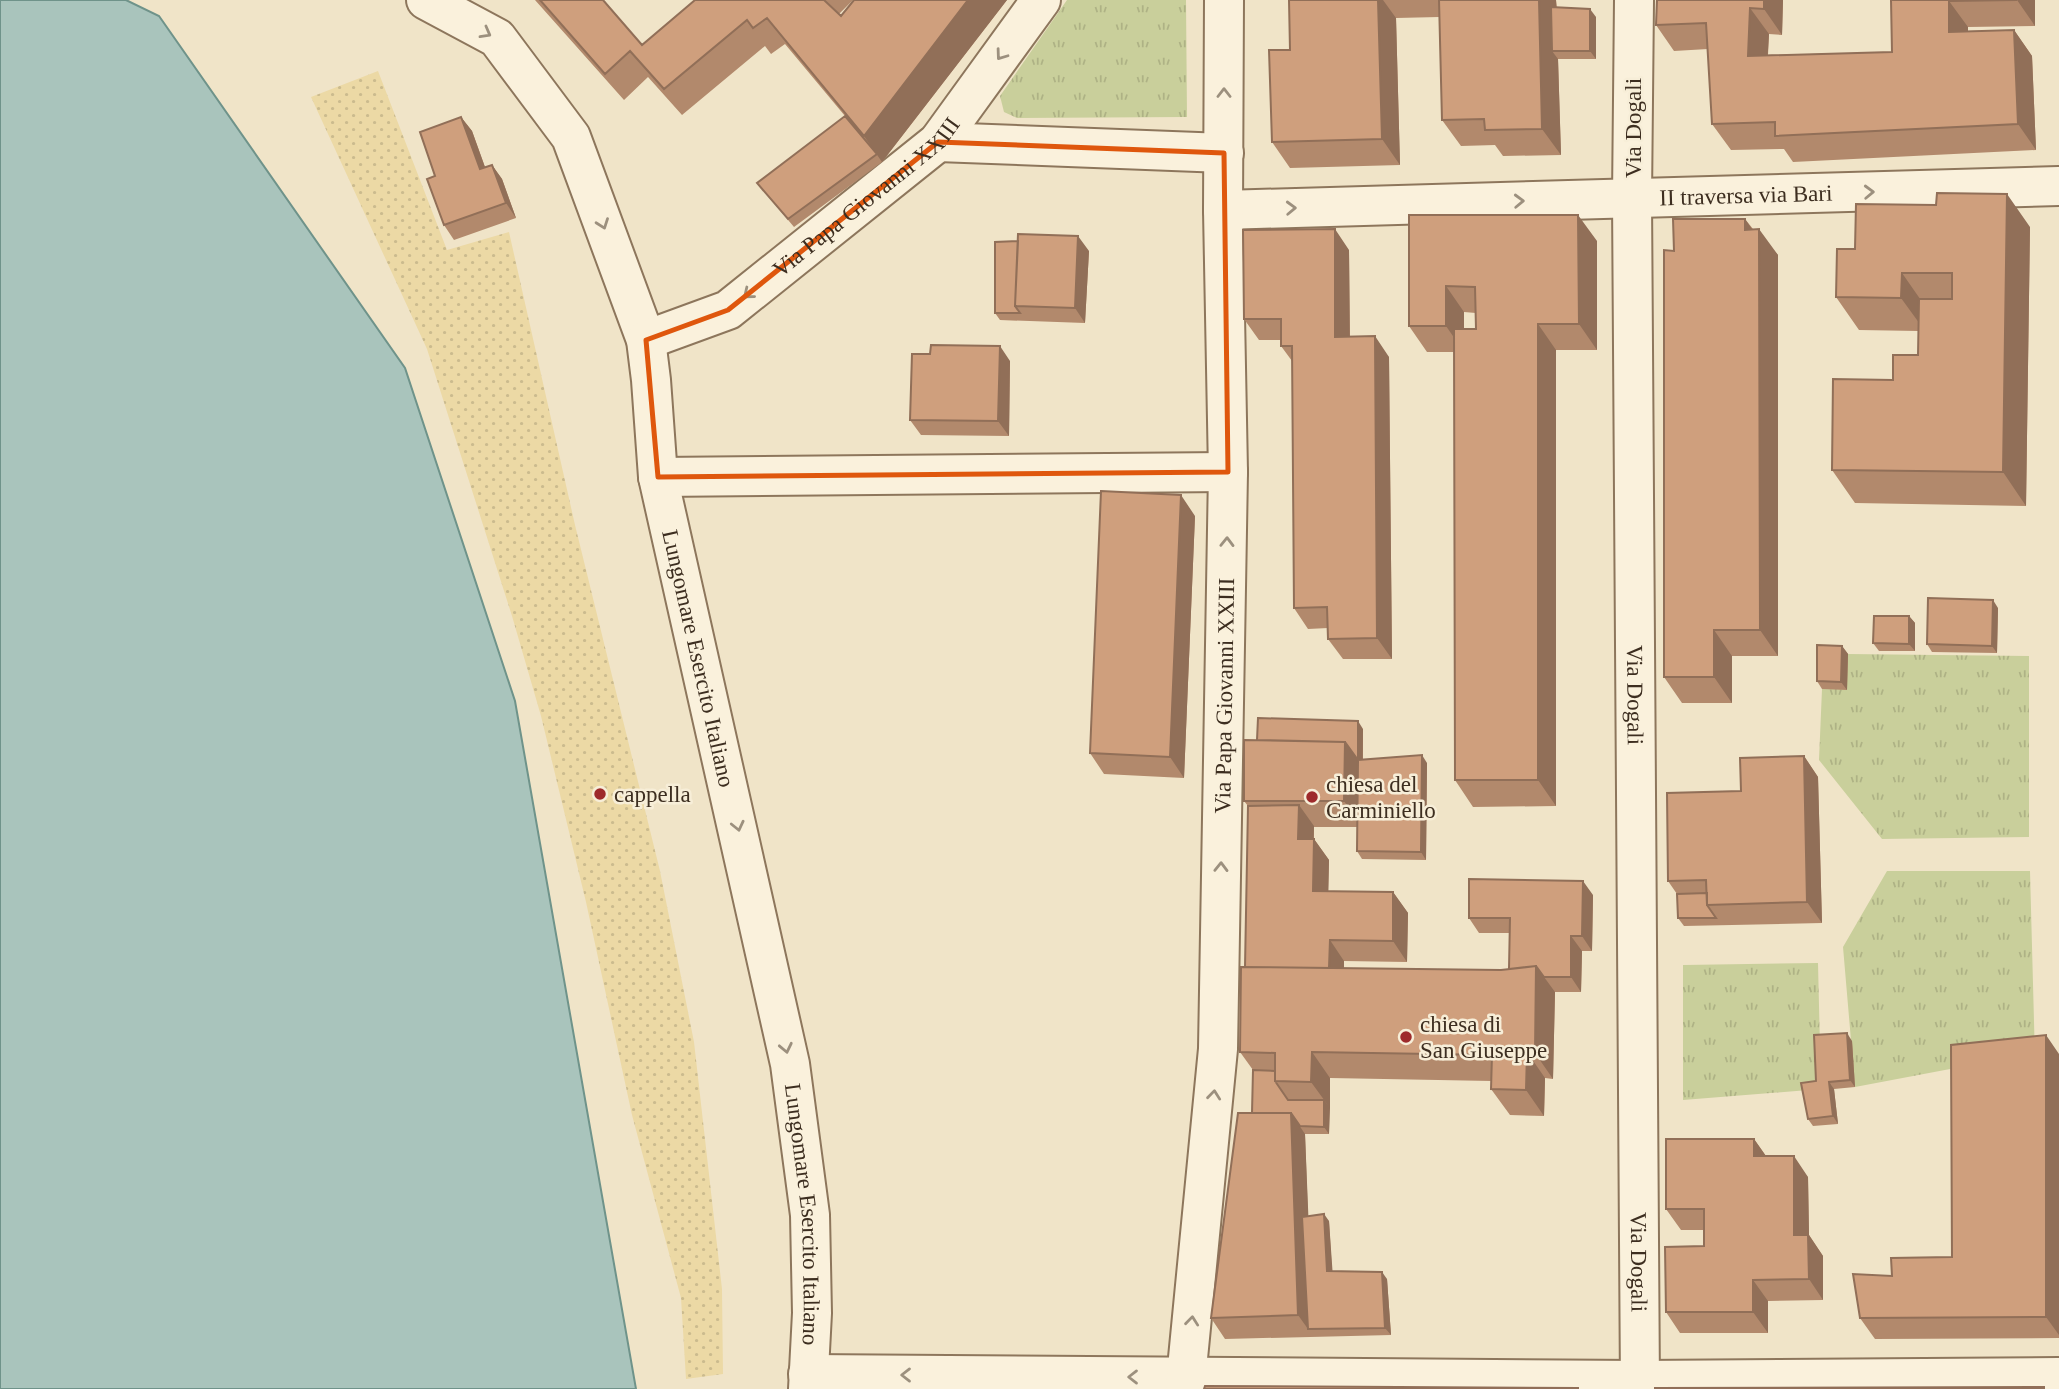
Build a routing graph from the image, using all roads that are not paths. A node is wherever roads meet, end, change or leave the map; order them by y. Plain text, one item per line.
1 (426, 0) edge
2 (1041, 0) edge
3 (1224, 0) edge
4 (1634, 0) edge
5 (937, 142) junction
6 (1224, 153) junction
7 (2059, 186) edge
8 (1632, 198) junction
9 (1223, 210) junction
10 (646, 340) junction
11 (1228, 472) junction
12 (658, 477) junction
13 (2059, 1377) edge
14 (808, 1382) edge
15 (1186, 1383) edge
16 (1640, 1384) edge

1 -> 10 street, Lungomare Esercito Italiano
2 -> 5 street, Via Papa Giovanni XXIII
6 -> 3 street, Via Papa Giovanni XXIII
4 - 8 street, Via Dogali
5 - 6 street
5 -> 10 street, Via Papa Giovanni XXIII
6 - 9 street, Via Papa Giovanni XXIII
8 -> 7 street, II traversa via Bari
9 -> 8 street, II traversa via Bari
8 - 16 street, Via Dogali
9 - 11 street, Via Papa Giovanni XXIII
10 - 12 street, Lungomare Esercito Italiano
11 - 12 street
15 -> 11 street, Via Papa Giovanni XXIII
12 -> 14 street, Lungomare Esercito Italiano
13 - 16 street
15 -> 14 street
15 - 16 street

